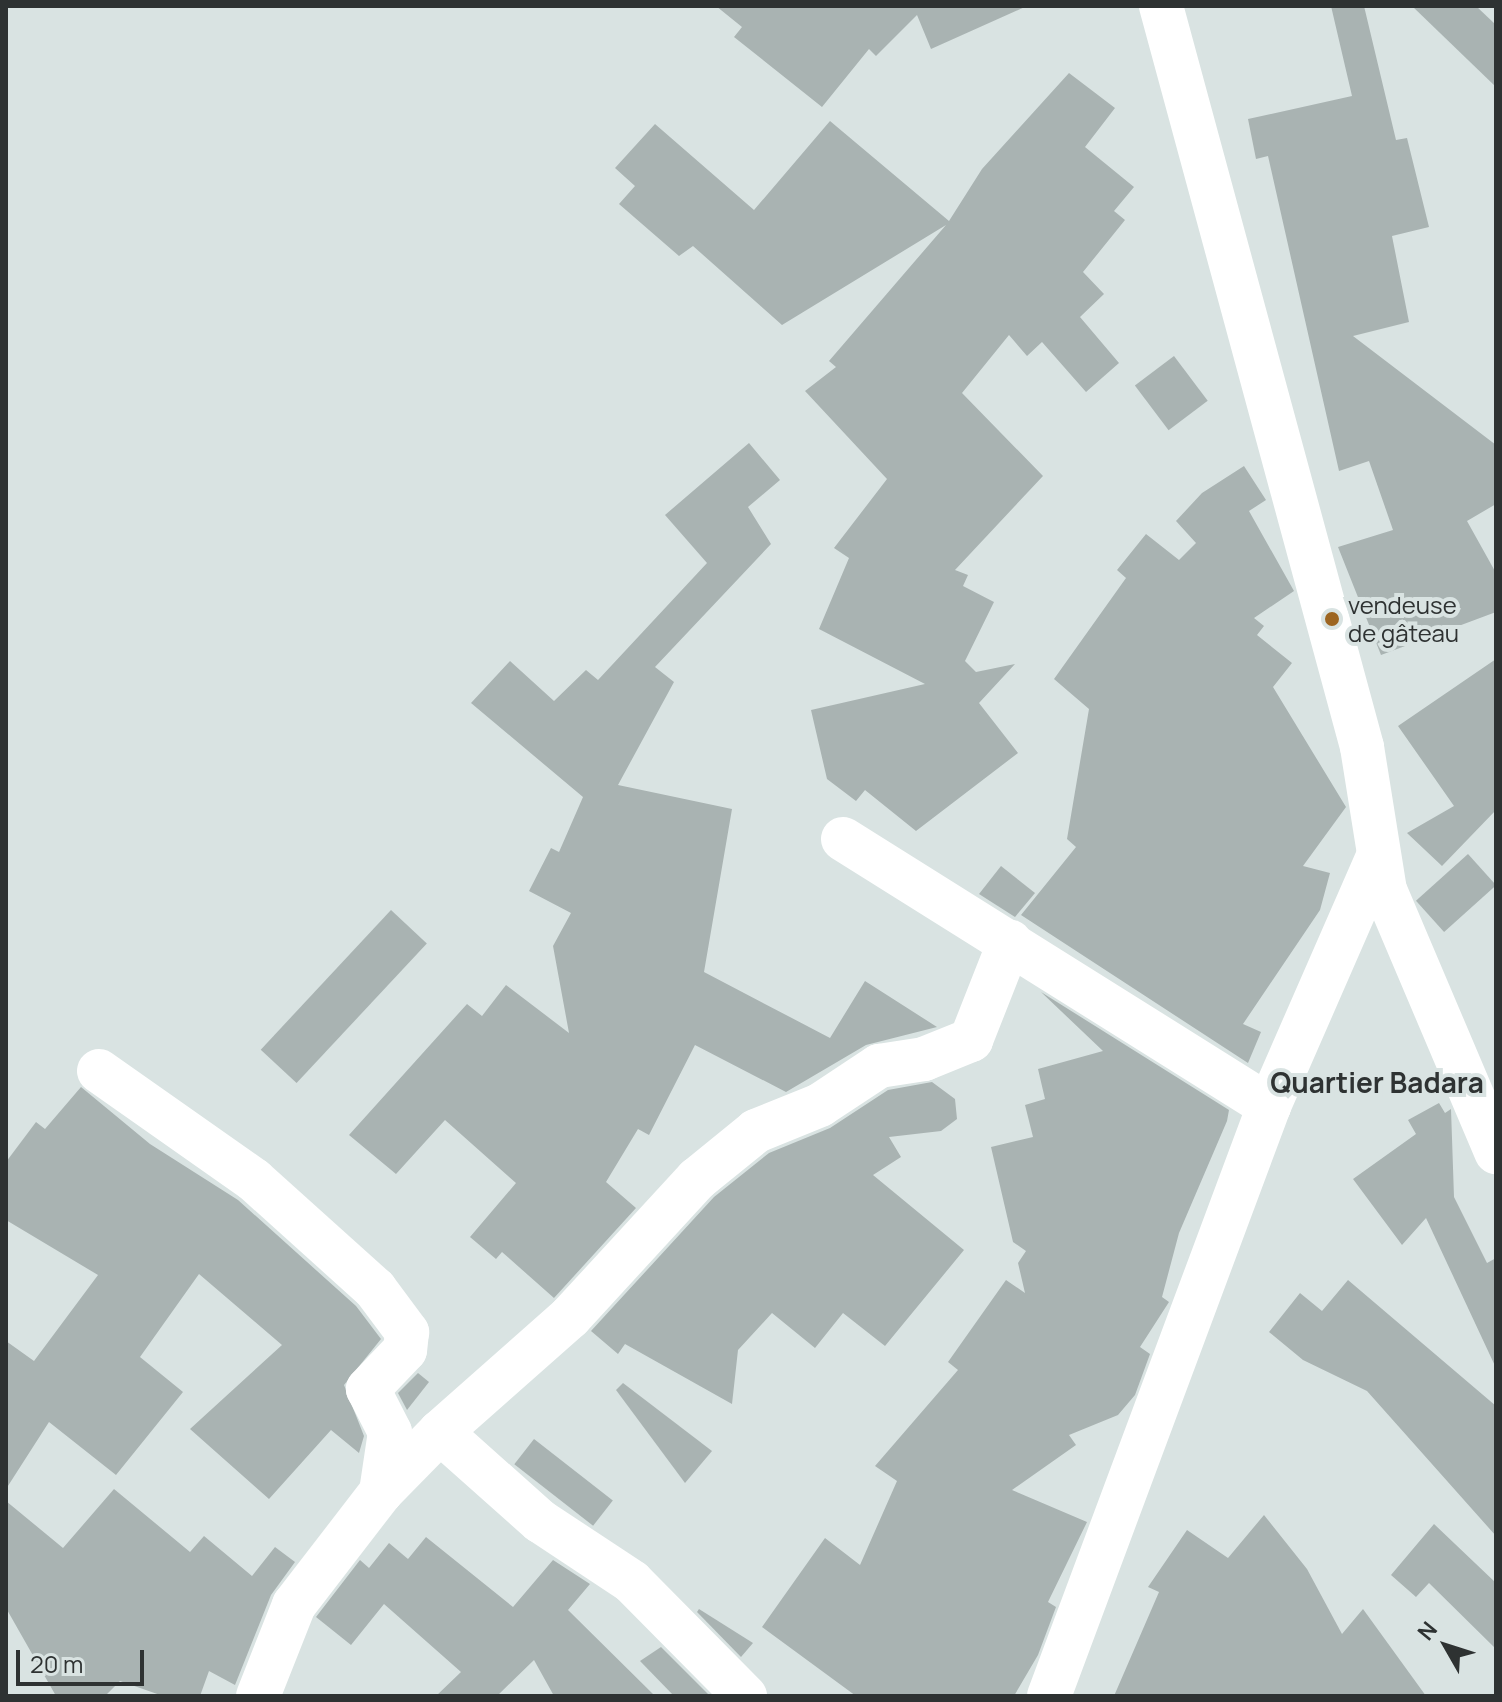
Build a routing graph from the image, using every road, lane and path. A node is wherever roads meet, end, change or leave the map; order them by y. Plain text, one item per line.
1 (1161, 6) edge
2 (843, 839) dead end
3 (1378, 857) junction
4 (1010, 941) junction
5 (99, 1071) dead end
6 (1269, 1106) junction
7 (1496, 1152) edge
8 (440, 1432) junction
9 (381, 1492) junction
10 (258, 1696) edge
11 (745, 1696) edge
12 (1049, 1696) edge

1 - 3 street
2 - 4 street
3 - 6 street
3 - 7 street
4 - 6 street
4 - 8 street
5 - 9 street
6 - 12 street
8 - 9 street
8 - 11 street
9 - 10 street

